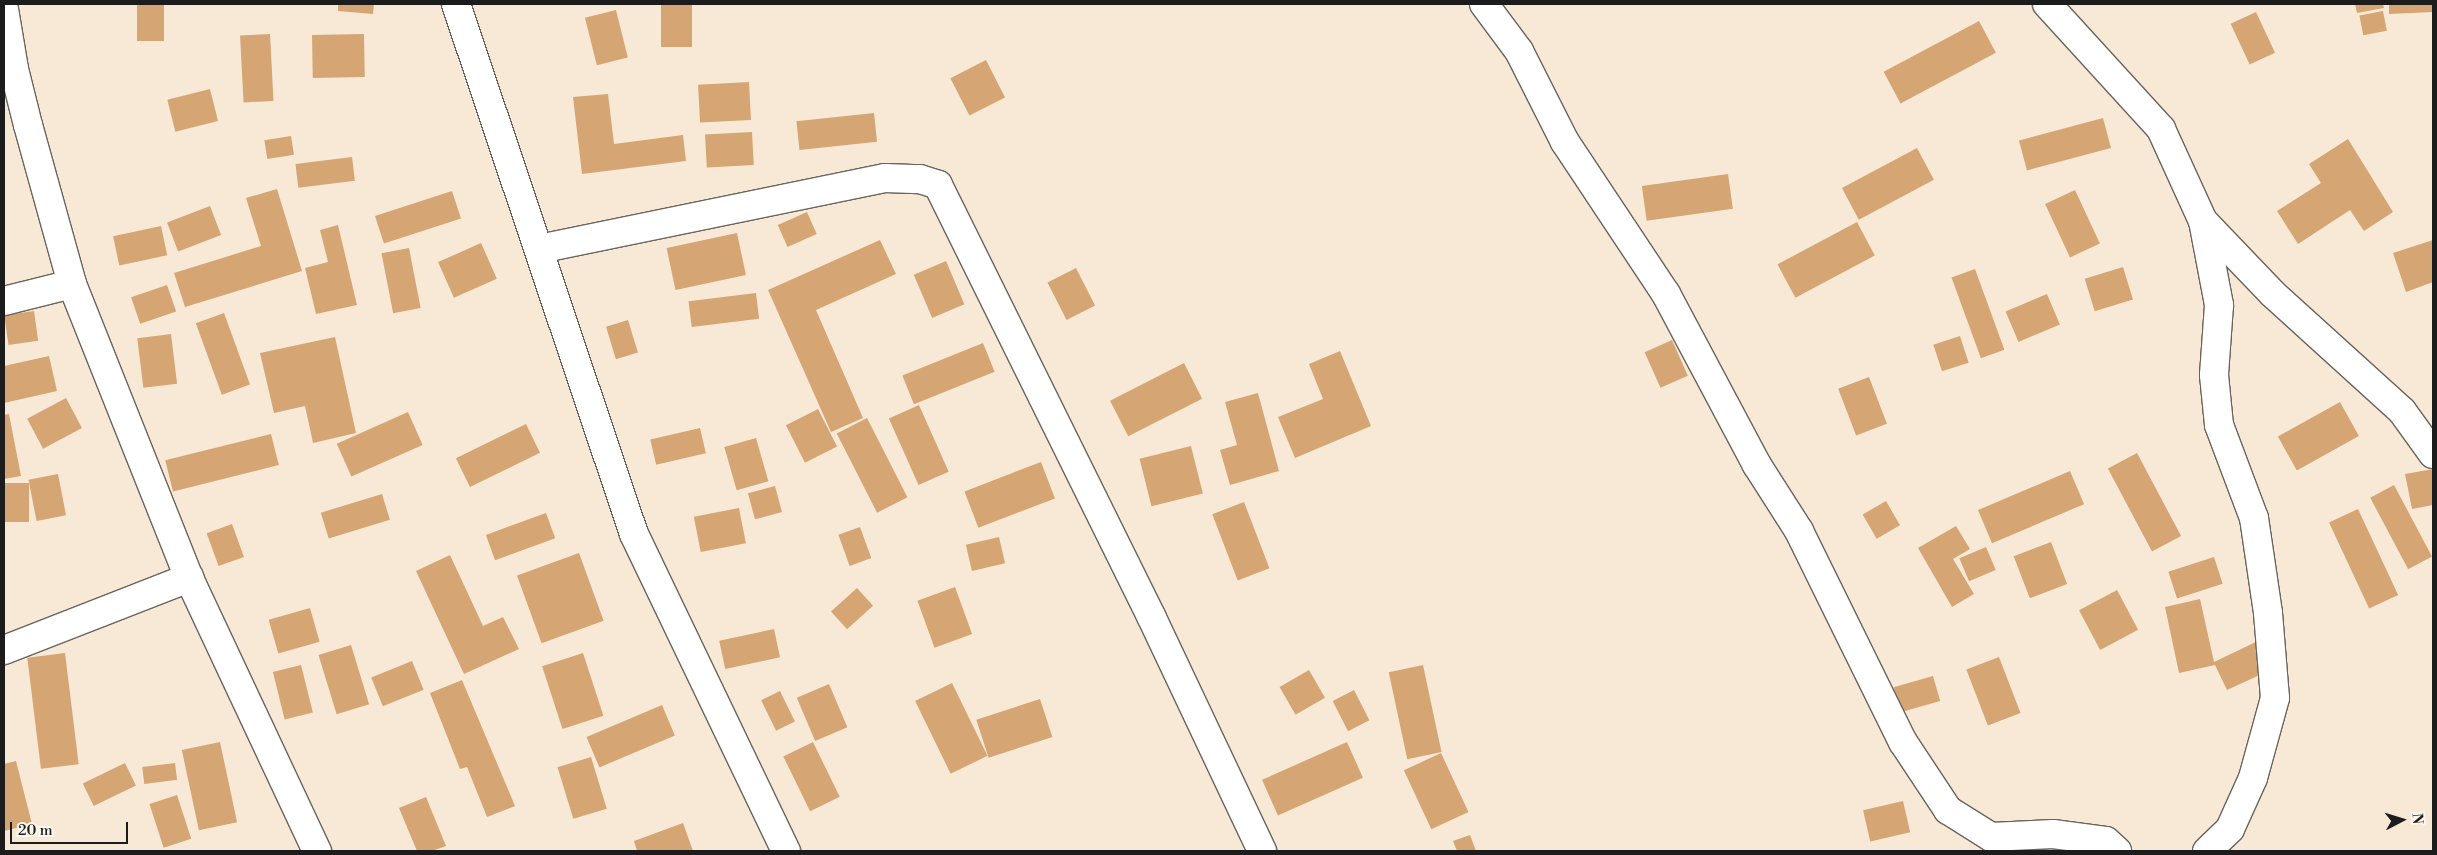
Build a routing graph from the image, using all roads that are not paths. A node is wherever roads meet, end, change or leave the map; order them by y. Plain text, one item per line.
1 (456, 4) edge
2 (1484, 4) edge
3 (2047, 4) edge
4 (4, 9) edge
5 (2203, 221) junction
6 (539, 249) junction
7 (72, 284) junction
8 (4, 301) edge
9 (2433, 454) edge
10 (189, 578) junction
11 (4, 650) edge
12 (317, 851) edge
13 (786, 851) edge
14 (1262, 851) edge
15 (2116, 851) edge
16 (2207, 851) edge

1 - 6 street
2 - 15 street
3 - 5 street
4 - 7 street
5 - 9 street
5 - 16 street
6 - 13 street
6 - 14 street
7 - 8 street
7 - 10 street
10 - 11 street
10 - 12 street

